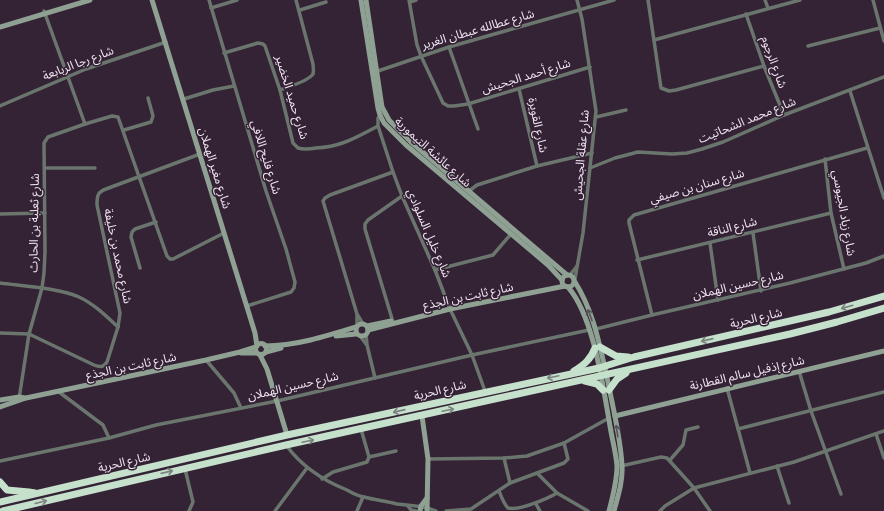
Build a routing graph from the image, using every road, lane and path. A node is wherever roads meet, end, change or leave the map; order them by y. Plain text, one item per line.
1 (79, 0) edge
2 (87, 0) edge
3 (153, 0) edge
4 (209, 0) edge
5 (237, 0) edge
6 (296, 0) edge
7 (362, 0) edge
8 (366, 0) edge
9 (416, 0) edge
10 (577, 0) edge
11 (614, 0) edge
12 (648, 0) edge
13 (764, 0) edge
14 (800, 0) edge
15 (873, 0) edge
16 (410, 1) edge
17 (326, 2) dead end
18 (211, 8) junction
19 (768, 8) junction
20 (300, 10) junction
21 (580, 10) junction
22 (44, 12) junction
23 (746, 14) junction
24 (0, 24) edge
25 (0, 27) edge
26 (880, 28) junction
27 (654, 40) junction
28 (884, 41) edge
29 (166, 42) junction
30 (808, 46) dead end
31 (449, 47) junction
32 (224, 53) junction
33 (421, 56) junction
34 (764, 66) junction
35 (590, 67) junction
36 (374, 72) junction
37 (67, 77) junction
38 (884, 77) edge
39 (234, 86) junction
40 (520, 89) junction
41 (280, 90) junction
42 (850, 91) junction
43 (148, 98) dead end
44 (184, 99) junction
45 (468, 104) junction
46 (0, 106) edge
47 (626, 110) dead end
48 (382, 114) junction
49 (784, 116) junction
50 (596, 117) junction
51 (85, 124) junction
52 (378, 126) junction
53 (478, 129) dead end
54 (124, 130) junction
55 (867, 148) junction
56 (592, 153) junction
57 (200, 154) junction
58 (825, 160) junction
59 (537, 166) junction
60 (45, 168) junction
61 (95, 168) dead end
62 (590, 168) junction
63 (392, 172) junction
64 (140, 176) junction
65 (469, 191) junction
66 (402, 196) junction
67 (884, 198) edge
68 (831, 213) junction
69 (0, 214) edge
70 (45, 214) junction
71 (156, 222) junction
72 (753, 232) junction
73 (224, 233) junction
74 (511, 234) junction
75 (710, 243) junction
76 (884, 256) edge
77 (637, 260) junction
78 (577, 265) junction
79 (140, 268) dead end
80 (844, 269) junction
81 (435, 270) junction
82 (568, 275) junction
83 (575, 280) junction
84 (0, 283) edge
85 (564, 284) junction
86 (42, 288) junction
87 (761, 291) junction
88 (884, 296) edge
89 (718, 300) junction
90 (247, 306) junction
91 (884, 308) edge
92 (450, 309) junction
93 (357, 314) junction
94 (652, 315) junction
95 (393, 322) junction
96 (356, 326) junction
97 (118, 327) junction
98 (366, 328) junction
99 (596, 329) junction
100 (589, 330) junction
101 (0, 333) edge
102 (256, 333) junction
103 (29, 334) junction
104 (358, 335) junction
105 (367, 345) junction
106 (256, 346) junction
107 (598, 347) junction
108 (262, 350) junction
109 (884, 351) edge
110 (240, 352) junction
111 (472, 355) junction
112 (634, 357) junction
113 (206, 360) junction
114 (602, 367) junction
115 (632, 370) junction
116 (799, 371) junction
117 (569, 374) junction
118 (603, 376) junction
119 (375, 378) junction
120 (582, 380) junction
121 (727, 388) junction
122 (606, 390) junction
123 (485, 391) junction
124 (59, 392) junction
125 (884, 392) edge
126 (0, 400) edge
127 (18, 400) junction
128 (277, 401) junction
129 (0, 407) edge
130 (241, 408) junction
131 (811, 411) junction
132 (422, 416) junction
133 (615, 416) junction
134 (609, 418) junction
135 (698, 427) dead end
136 (361, 429) junction
137 (738, 429) junction
138 (884, 431) edge
139 (876, 434) junction
140 (288, 435) junction
141 (110, 438) junction
142 (564, 443) junction
143 (286, 445) junction
144 (396, 451) dead end
145 (826, 452) junction
146 (369, 457) junction
147 (504, 458) junction
148 (884, 458) edge
149 (428, 459) junction
150 (670, 460) junction
151 (0, 461) edge
152 (619, 465) junction
153 (777, 466) junction
154 (185, 468) junction
155 (307, 468) junction
156 (537, 473) junction
157 (750, 473) junction
158 (322, 478) junction
159 (0, 482) edge
160 (510, 483) junction
161 (694, 488) junction
162 (499, 491) junction
163 (557, 493) junction
164 (37, 494) junction
165 (841, 494) dead end
166 (363, 497) junction
167 (427, 498) junction
168 (0, 502) edge
169 (788, 503) dead end
170 (536, 504) junction
171 (408, 506) junction
172 (421, 508) edge
173 (19, 509) edge
174 (428, 509) edge
175 (472, 510) edge
176 (3, 511) edge
177 (189, 511) edge
178 (275, 511) edge
179 (357, 511) edge
180 (416, 511) edge
181 (436, 511) edge
182 (446, 511) edge
183 (519, 511) edge
184 (540, 511) edge
185 (588, 511) edge
186 (609, 511) edge
187 (614, 511) edge
188 (660, 511) edge
189 (710, 511) edge

1 - 22 street
2 - 22 street
3 - 29 street, شارع مغير الهملان
4 - 18 street, شارع فليح اللافي
5 - 18 street
6 - 20 street
7 - 36 street, شارع عائشة التيمورية
8 - 36 street, شارع عائشة التيمورية
9 - 16 street
10 - 21 street, شارع عقلة الجحيش
11 - 21 street, شارع عطالله عبطان الغرير
12 - 27 street
13 - 19 street
14 - 19 street
15 - 26 street
16 - 33 street
17 - 20 street
18 - 32 street, شارع فليح اللافي
19 - 23 street
20 - 41 street
21 - 31 street, شارع عطالله عبطان الغرير
21 - 35 street, شارع عقلة الجحيش
22 - 24 street
22 - 25 street
22 - 37 street
23 - 27 street
23 - 34 street, شارع الرجوم
26 - 28 street
26 - 30 street
27 - 34 street
29 - 37 street, شارع رجا الربابعة
29 - 44 street, شارع مغير الهملان
31 - 33 street, شارع عطالله عبطان الغرير
31 - 45 street, شارع أحمد الجحيش
32 - 39 street, شارع فليح اللافي
32 - 41 street, شارع حميد الخضير
33 - 36 street, شارع عطالله عبطان الغرير
33 - 45 street
34 - 49 street, شارع الرجوم
35 - 40 street, شارع أحمد الجحيش
35 - 50 street, شارع عقلة الجحيش
36 - 48 street, شارع عائشة التيمورية
37 - 46 street, شارع رجا الربابعة
37 - 51 street
38 - 42 street, شارع محمد الشحاتيت
39 - 44 street
39 - 90 street, شارع فليح اللافي
40 - 45 street, شارع أحمد الجحيش
40 - 59 street, شارع القويرة
41 - 52 street, شارع حميد الخضير
42 - 49 street, شارع محمد الشحاتيت
42 - 55 street
43 - 54 street
44 - 57 street, شارع مغير الهملان
45 - 53 street, شارع أحمد الجحيش
47 - 50 street
48 - 52 street, شارع خليل السلوادي
48 - 65 street, شارع عائشة التيمورية
48 - 74 street, شارع عائشة التيمورية
49 - 62 street, شارع محمد الشحاتيت
50 - 56 street, شارع عقلة الجحيش
51 - 54 street
51 - 60 street, شارع ثعلبة بن الحارث
52 - 63 street, شارع خليل السلوادي
54 - 64 street
55 - 58 street, شارع سنان بن صيفي
55 - 67 street
56 - 59 street
56 - 62 street, شارع عقلة الجحيش
57 - 64 street, شارع محمد بن خليفة
57 - 73 street, شارع مغير الهملان
58 - 68 street, شارع زياد الجيوسي
58 - 77 street, شارع سنان بن صيفي
59 - 65 street
60 - 61 street
60 - 70 street, شارع ثعلبة بن الحارث
62 - 78 street, شارع عقلة الجحيش
63 - 66 street, شارع خليل السلوادي
63 - 93 street
64 - 71 street
64 - 97 street, شارع محمد بن خليفة
65 - 82 street, شارع عائشة التيمورية
66 - 81 street, شارع خليل السلوادي
66 - 95 street
68 - 72 street, شارع الناقة
68 - 80 street, شارع زياد الجيوسي
69 - 70 street
70 - 86 street, شارع ثعلبة بن الحارث
71 - 73 street
71 - 79 street
72 - 75 street, شارع الناقة
72 - 87 street
73 - 90 street, شارع مغير الهملان
74 - 81 street
74 - 85 street, شارع عائشة التيمورية
75 - 77 street, شارع الناقة
75 - 89 street
76 - 80 street, شارع حسين الهملان
77 - 94 street, شارع سنان بن صيفي
78 - 82 street, شارع عقلة الجحيش
78 - 83 street, شارع عقلة الجحيش
80 - 87 street, شارع حسين الهملان
81 - 92 street, شارع خليل السلوادي
82 - 83 street, شارع عائشة التيمورية
82 - 85 street
83 - 85 street
99 -> 83 street
84 - 86 street
85 - 92 street, شارع ثابت بن الجذع
85 - 100 street, شارع عائشة التيمورية
86 - 97 street
86 - 103 street, شارع ثعلبة بن الحارث
87 - 89 street, شارع حسين الهملان
88 -> 112 highway, شارع الحرية
89 - 94 street, شارع حسين الهملان
90 - 102 street, شارع مغير الهملان
91 - 115 highway, شارع الحرية
92 - 95 street, شارع ثابت بن الجذع
92 - 111 street, شارع خليل السلوادي
93 - 96 street
93 - 98 street
94 - 99 street, شارع حسين الهملان
95 - 98 street, شارع ثابت بن الجذع
96 - 98 street, شارع ثابت بن الجذع
96 - 104 street
96 - 108 street, شارع ثابت بن الجذع
97 - 103 street, شارع محمد بن خليفة
98 - 104 street, شارع ثابت بن الجذع
98 - 105 street
99 - 107 street
100 - 107 street, شارع عائشة التيمورية
100 - 111 street, شارع حسين الهملان
101 - 103 street, شارع محمد بن خليفة
102 - 106 street, شارع مغير الهملان
102 - 108 street, شارع مغير الهملان
103 - 127 street, شارع ثعلبة بن الحارث
104 - 105 street
104 - 108 street, شارع ثابت بن الجذع
105 - 119 street
106 - 108 street, شارع مغير الهملان
106 - 110 street, شارع ثابت بن الجذع
107 - 112 highway
107 - 114 street
107 - 117 highway
108 - 110 street, شارع ثابت بن الجذع
108 - 128 street, شارع مغير الهملان
109 - 116 street, شارع إذفيل سالم القطارنة
110 - 113 street, شارع ثابت بن الجذع
111 - 119 street, شارع حسين الهملان
111 - 123 street, شارع خليل السلوادي
112 - 114 highway, شارع الحرية
113 - 124 street, شارع ثابت بن الجذع
113 - 130 street
114 - 117 highway, شارع الحرية
114 - 118 street
115 - 118 highway, شارع الحرية
115 - 122 highway
116 - 121 street, شارع إذفيل سالم القطارنة
116 - 131 street
117 -> 123 highway, شارع الحرية
118 - 120 highway, شارع الحرية
118 - 122 street
119 - 128 street, شارع حسين الهملان
120 - 122 highway
132 -> 120 highway, شارع الحرية
121 - 133 street, شارع إذفيل سالم القطارنة
121 - 137 street
122 - 133 street
122 - 134 street
123 -> 140 highway, شارع الحرية
124 - 127 street, شارع ثابت بن الجذع
124 - 141 street
125 - 131 street
126 - 127 street, شارع ثابت بن الجذع
127 - 129 street, شارع ثابت بن الجذع
128 - 130 street, شارع حسين الهملان
128 - 140 street, شارع مغير الهملان
130 - 141 street, شارع حسين الهملان
131 - 137 street
131 - 145 street
132 - 136 highway, شارع الحرية
132 - 149 street
152 -> 133 street
134 - 142 street
134 - 152 street
135 - 150 street
143 -> 136 highway, شارع الحرية
136 - 146 street
137 - 157 street
138 - 139 street
139 - 145 street
139 - 148 street
140 - 164 highway, شارع الحرية
141 - 151 street, شارع حسين الهملان
142 - 147 street
142 - 156 street
143 - 154 highway, شارع الحرية
143 - 155 street
144 - 146 street
145 - 153 street
145 - 165 street
146 - 158 street
147 - 149 street
147 - 160 street
149 - 167 street
150 - 152 street
150 - 161 street
152 - 186 street
152 - 187 street
153 - 157 street
153 - 169 street
173 -> 154 highway, شارع الحرية
154 - 177 street
155 - 158 street
155 - 178 street
156 - 160 street
156 - 163 street
157 - 161 street
158 - 166 street
159 - 164 highway
160 - 162 street
161 - 188 street
161 - 189 street
162 - 175 street
162 - 183 street
163 - 170 street
163 - 185 street
164 - 168 highway, شارع الحرية
166 - 171 street
166 - 179 street
167 - 172 street
167 - 174 street
170 - 183 street
170 - 184 street
171 - 172 street
171 - 180 street
172 - 174 street
173 - 176 highway, شارع الحرية
174 - 181 street
175 - 182 street

